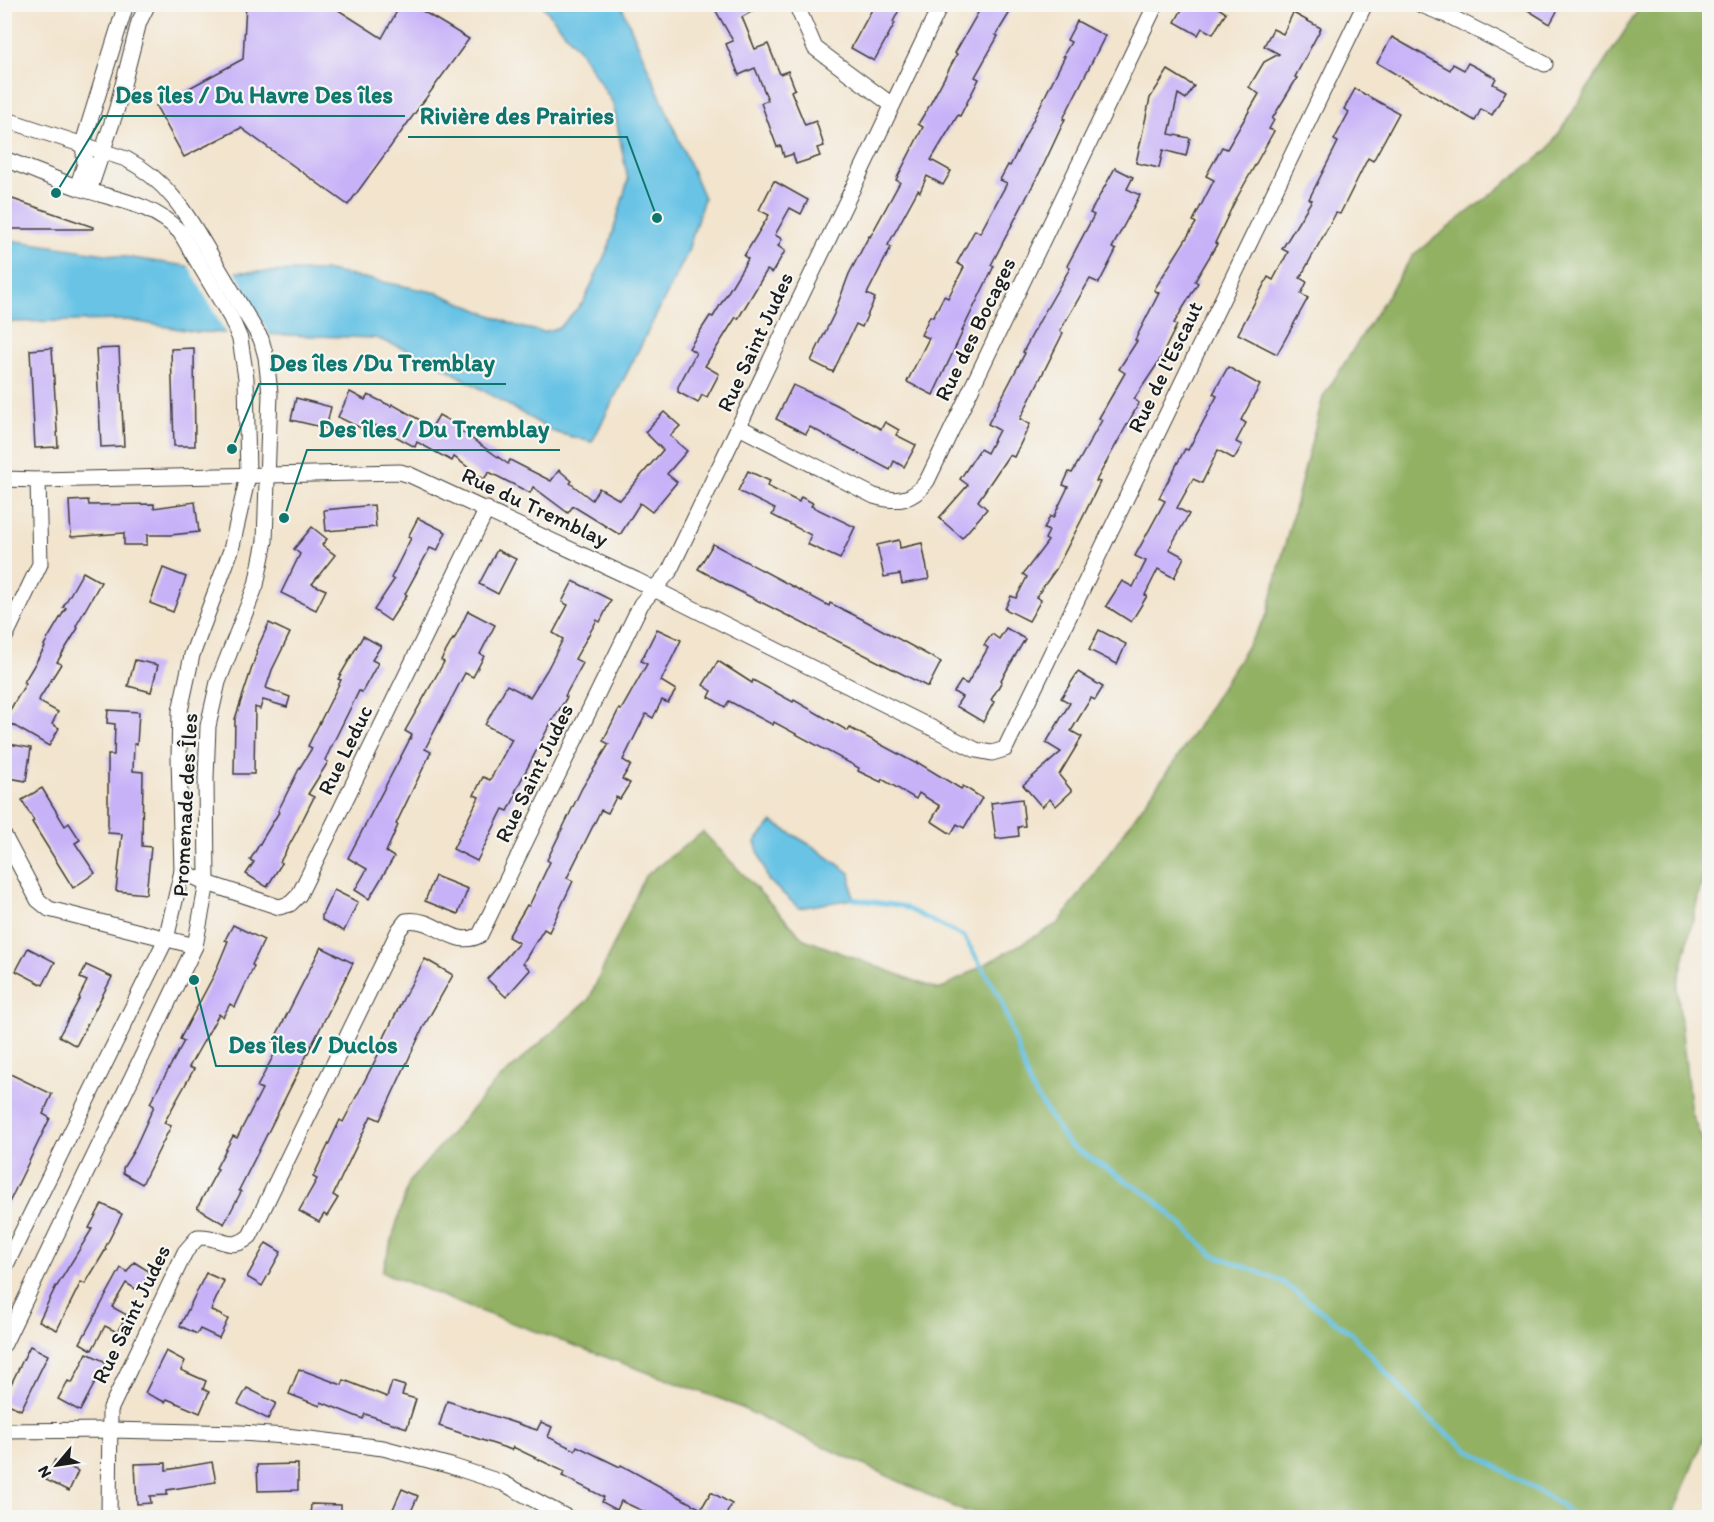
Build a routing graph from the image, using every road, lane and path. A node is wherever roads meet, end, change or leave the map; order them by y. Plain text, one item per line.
1 (148, 4) edge
2 (796, 4) edge
3 (941, 4) edge
4 (1156, 4) edge
5 (1365, 4) edge
6 (1419, 4) edge
7 (124, 11) edge
8 (139, 22) junction
9 (1545, 64) dead end
10 (892, 105) junction
11 (4, 119) edge
12 (83, 143) junction
13 (102, 150) junction
14 (4, 159) edge
15 (83, 189) junction
16 (203, 254) junction
17 (739, 427) junction
18 (268, 475) junction
19 (248, 476) junction
20 (4, 479) edge
21 (38, 480) junction
22 (487, 509) junction
23 (654, 589) junction
24 (4, 639) edge
25 (1005, 749) joint
26 (4, 836) edge
27 (182, 871) junction
28 (207, 883) junction
29 (166, 939) junction
30 (195, 946) junction
31 (4, 1269) edge
32 (4, 1344) edge
33 (110, 1430) junction
34 (4, 1431) edge
35 (109, 1518) edge
36 (568, 1518) edge

1 - 8 street
2 - 10 street
3 - 10 street, Rue Saint Judes
4 - 17 street, Rue des Bocages
5 - 25 street, Rue de l'Escaut
6 - 9 street
7 - 8 street
7 - 12 street
8 - 13 street
10 - 17 street, Rue Saint Judes
11 - 12 street, Promenade des Îles
12 - 13 street, Promenade des Îles
12 - 15 street
13 - 15 street
13 - 16 street, Promenade des Îles
14 - 15 street, Promenade des Îles
15 - 16 street, Promenade des Îles
16 - 18 street, Promenade des Îles
16 - 19 street, Promenade des Îles
17 - 23 street, Rue Saint Judes
18 - 19 street, Rue du Tremblay
18 - 22 street, Rue du Tremblay
18 - 28 street, Promenade des Îles
19 - 21 street, Rue du Tremblay
19 - 27 street, Promenade des Îles
20 - 21 street, Rue du Tremblay
21 - 24 street
22 - 23 street, Rue du Tremblay
22 - 28 street, Rue Leduc
23 - 25 street, Rue du Tremblay
23 - 33 street, Rue Saint Judes
26 - 29 street
27 - 28 street, Rue Leduc
27 - 29 street, Promenade des Îles
28 - 30 street, Promenade des Îles
29 - 30 street
29 - 31 street, Promenade des Îles
30 - 32 street, Promenade des Îles
33 - 34 street
33 - 35 street
33 - 36 street

